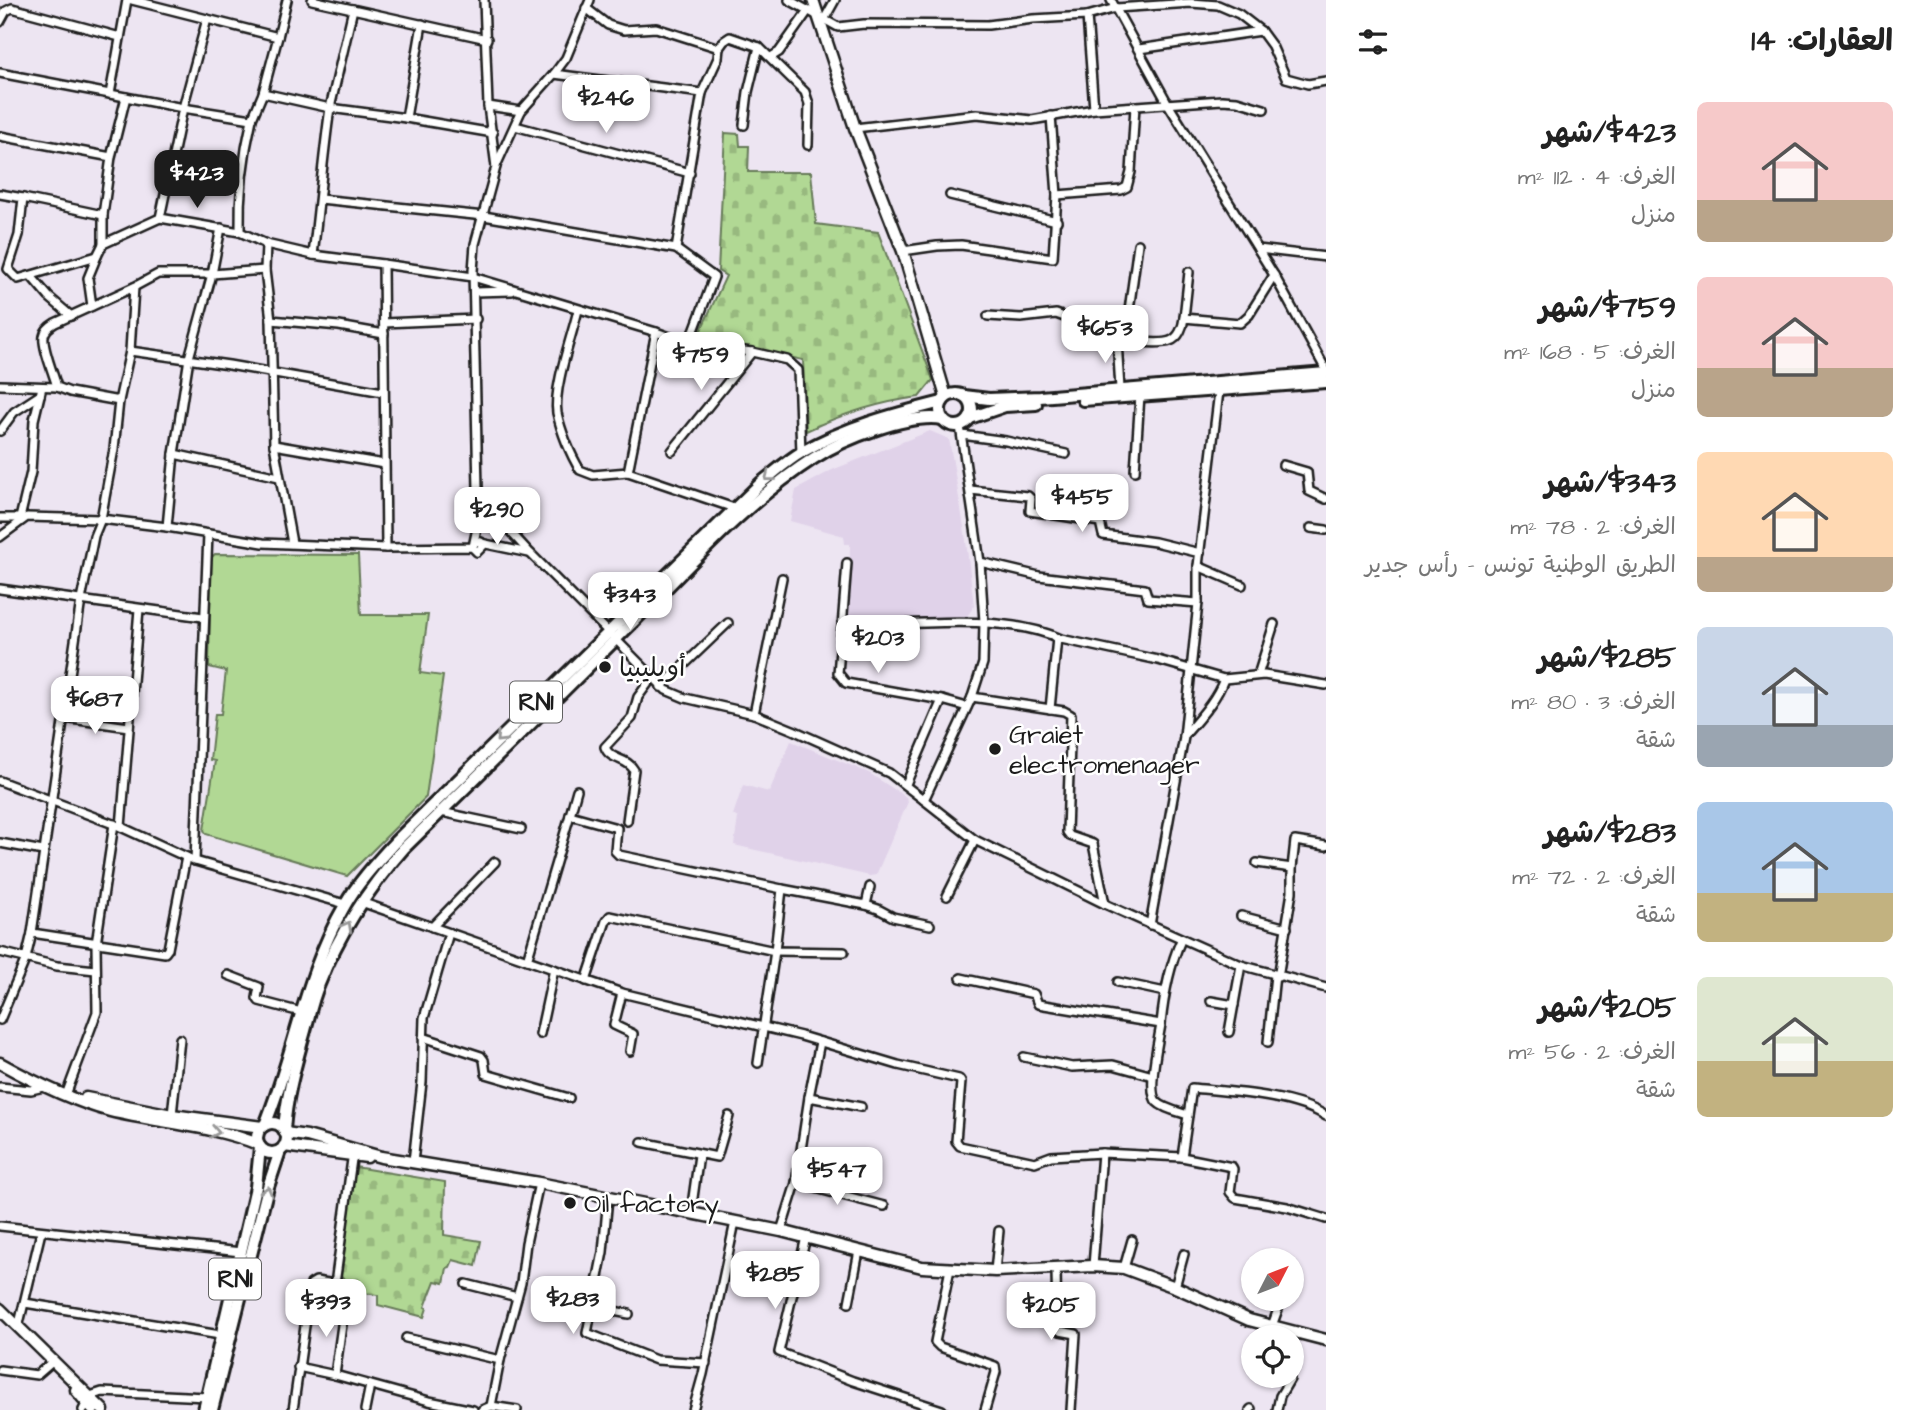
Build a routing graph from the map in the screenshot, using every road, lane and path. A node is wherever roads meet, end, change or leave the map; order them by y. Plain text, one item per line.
1 (129, 0) edge
2 (287, 0) edge
3 (312, 0) edge
4 (484, 0) edge
5 (789, 0) edge
6 (813, 0) edge
7 (835, 0) edge
8 (1111, 0) edge
9 (1155, 3) edge
10 (588, 4) edge
11 (1116, 8) junction
12 (353, 9) junction
13 (808, 11) junction
14 (1087, 16) junction
15 (822, 17) junction
16 (207, 19) junction
17 (0, 22) edge
18 (422, 24) junction
19 (1261, 31) junction
20 (120, 37) junction
21 (278, 37) junction
22 (487, 39) junction
23 (759, 47) junction
24 (719, 48) junction
25 (1139, 49) junction
26 (771, 57) junction
27 (0, 73) edge
28 (554, 74) junction
29 (1326, 81) edge
30 (263, 93) junction
31 (702, 93) junction
32 (110, 94) junction
33 (126, 97) junction
34 (1168, 104) junction
35 (488, 106) junction
36 (1135, 106) junction
37 (183, 108) junction
38 (330, 108) junction
39 (1094, 109) junction
40 (1264, 109) dead end
41 (522, 111) junction
42 (1051, 116) junction
43 (406, 118) junction
44 (252, 119) junction
45 (744, 125) dead end
46 (515, 126) junction
47 (855, 128) junction
48 (493, 133) junction
49 (0, 136) edge
50 (808, 145) dead end
51 (111, 157) junction
52 (496, 167) junction
53 (690, 173) junction
54 (0, 194) edge
55 (950, 195) dead end
56 (1057, 195) junction
57 (23, 198) junction
58 (320, 199) junction
59 (103, 215) junction
60 (484, 216) junction
61 (160, 218) junction
62 (1057, 221) junction
63 (220, 228) junction
64 (240, 232) junction
65 (103, 244) junction
66 (267, 244) junction
67 (1138, 244) dead end
68 (676, 249) junction
69 (1258, 249) junction
70 (903, 251) junction
71 (313, 255) junction
72 (97, 256) junction
73 (1326, 257) edge
74 (383, 264) junction
75 (265, 270) junction
76 (1189, 272) dead end
77 (212, 274) junction
78 (1274, 275) junction
79 (31, 276) junction
80 (473, 277) junction
81 (134, 287) junction
82 (520, 290) junction
83 (474, 292) junction
84 (92, 306) junction
85 (578, 310) junction
86 (71, 316) junction
87 (988, 316) dead end
88 (1184, 318) junction
89 (475, 319) junction
90 (271, 320) junction
91 (384, 323) junction
92 (656, 332) junction
93 (384, 334) junction
94 (1121, 340) junction
95 (689, 344) junction
96 (130, 351) junction
97 (752, 352) junction
98 (189, 358) junction
99 (1326, 371) edge
100 (274, 373) junction
101 (1326, 382) edge
102 (0, 385) edge
103 (57, 387) junction
104 (1120, 389) junction
105 (41, 391) junction
106 (1219, 391) junction
107 (383, 392) junction
108 (1140, 395) junction
109 (964, 396) junction
110 (944, 399) junction
111 (119, 401) junction
112 (971, 418) junction
113 (943, 419) junction
114 (961, 430) junction
115 (0, 431) edge
116 (274, 445) junction
117 (672, 451) dead end
118 (801, 453) junction
119 (174, 454) junction
120 (1066, 454) dead end
121 (384, 464) junction
122 (1283, 465) dead end
123 (1135, 471) dead end
124 (628, 472) junction
125 (279, 477) junction
126 (478, 489) junction
127 (970, 490) junction
128 (1326, 499) edge
129 (734, 508) junction
130 (0, 518) edge
131 (23, 518) junction
132 (101, 519) junction
133 (167, 527) junction
134 (1311, 528) dead end
135 (1326, 530) edge
136 (208, 534) junction
137 (0, 537) edge
138 (292, 543) junction
139 (478, 545) junction
140 (386, 548) junction
141 (530, 553) junction
142 (1200, 553) junction
143 (980, 562) junction
144 (846, 563) dead end
145 (1198, 566) junction
146 (782, 578) dead end
147 (1242, 585) dead end
148 (0, 589) edge
149 (0, 597) edge
150 (81, 600) junction
151 (1198, 603) junction
152 (139, 609) junction
153 (204, 617) junction
154 (984, 622) junction
155 (727, 623) dead end
156 (1274, 624) dead end
157 (842, 627) junction
158 (613, 634) junction
159 (1057, 638) junction
160 (1192, 671) junction
161 (1258, 675) junction
162 (652, 678) junction
163 (1224, 679) junction
164 (1326, 685) edge
165 (661, 687) junction
166 (972, 697) junction
167 (942, 700) junction
168 (967, 707) junction
169 (1050, 709) junction
170 (754, 714) junction
171 (64, 718) junction
172 (130, 727) junction
173 (1184, 737) junction
174 (0, 781) edge
175 (906, 784) junction
176 (577, 790) dead end
177 (923, 800) junction
178 (52, 802) junction
179 (441, 812) junction
180 (570, 815) junction
181 (627, 821) dead end
182 (118, 826) junction
183 (520, 829) dead end
184 (975, 840) junction
185 (0, 843) edge
186 (1326, 846) edge
187 (43, 850) junction
188 (186, 858) junction
189 (195, 861) junction
190 (495, 862) dead end
191 (1257, 863) dead end
192 (1292, 868) junction
193 (870, 887) dead end
194 (782, 889) junction
195 (947, 896) dead end
196 (360, 902) junction
197 (345, 904) junction
198 (1105, 904) junction
199 (866, 905) junction
200 (1241, 916) dead end
201 (930, 925) dead end
202 (1150, 925) junction
203 (432, 927) junction
204 (1287, 928) junction
205 (32, 933) junction
206 (449, 933) junction
207 (1181, 940) junction
208 (96, 944) junction
209 (775, 951) junction
210 (0, 952) edge
211 (844, 952) dead end
212 (26, 958) junction
213 (527, 960) junction
214 (1241, 965) junction
215 (554, 969) junction
216 (96, 970) junction
217 (228, 975) dead end
218 (1276, 976) junction
219 (961, 978) dead end
220 (586, 981) junction
221 (1118, 982) dead end
222 (1326, 988) edge
223 (1165, 992) junction
224 (622, 993) junction
225 (1211, 1001) dead end
226 (1234, 1005) junction
227 (301, 1012) junction
228 (0, 1020) edge
229 (1161, 1024) junction
230 (763, 1027) junction
231 (1229, 1032) dead end
232 (540, 1034) dead end
233 (423, 1037) junction
234 (180, 1039) dead end
235 (820, 1042) junction
236 (1268, 1042) dead end
237 (630, 1051) dead end
238 (1024, 1057) dead end
239 (0, 1063) edge
240 (758, 1063) dead end
241 (1153, 1076) junction
242 (0, 1087) edge
243 (50, 1088) junction
244 (66, 1094) junction
245 (809, 1097) junction
246 (569, 1098) dead end
247 (861, 1107) dead end
248 (172, 1115) junction
249 (1188, 1115) junction
250 (729, 1116) dead end
251 (1326, 1116) edge
252 (264, 1126) junction
253 (285, 1131) junction
254 (642, 1142) dead end
255 (259, 1146) junction
256 (282, 1148) junction
257 (353, 1153) junction
258 (1102, 1153) junction
259 (699, 1155) junction
260 (1182, 1157) junction
261 (413, 1162) junction
262 (539, 1183) junction
263 (796, 1183) junction
264 (608, 1197) junction
265 (884, 1206) dead end
266 (691, 1212) junction
267 (1326, 1219) edge
268 (736, 1222) junction
269 (0, 1226) edge
270 (41, 1231) junction
271 (781, 1231) junction
272 (999, 1231) dead end
273 (806, 1237) junction
274 (1132, 1240) dead end
275 (859, 1251) junction
276 (241, 1252) junction
277 (1184, 1254) dead end
278 (1093, 1266) junction
279 (1124, 1268) junction
280 (950, 1269) junction
281 (1056, 1269) junction
282 (995, 1271) junction
283 (335, 1284) junction
284 (466, 1284) dead end
285 (1175, 1287) junction
286 (517, 1297) junction
287 (25, 1303) junction
288 (849, 1303) dead end
289 (593, 1307) junction
290 (0, 1309) edge
291 (629, 1314) dead end
292 (1268, 1325) edge
293 (18, 1328) junction
294 (1304, 1334) edge
295 (220, 1335) junction
296 (406, 1338) dead end
297 (1326, 1340) edge
298 (500, 1360) junction
299 (52, 1362) junction
300 (706, 1363) junction
301 (298, 1367) junction
302 (0, 1370) edge
303 (335, 1375) junction
304 (370, 1385) junction
305 (1285, 1388) edge
306 (207, 1397) junction
307 (429, 1401) junction
308 (88, 1405) edge
309 (491, 1406) junction
310 (103, 1410) edge
311 (204, 1410) edge
312 (212, 1410) edge
313 (293, 1410) edge
314 (365, 1410) edge
315 (427, 1410) edge
316 (473, 1410) edge
317 (482, 1410) edge
318 (517, 1410) edge
319 (693, 1410) edge
320 (942, 1410) edge
321 (985, 1410) edge
322 (1070, 1410) edge
323 (1277, 1410) edge

1 - 16 street
1 - 20 street
2 - 21 street
3 - 12 street
4 - 22 street
5 - 13 street
6 - 15 street
7 - 15 street
8 - 11 street
9 - 11 street
9 - 19 street
10 - 24 street
10 - 28 street
11 - 14 street
11 - 25 street
12 - 18 street
12 - 38 street
13 - 15 street
13 - 26 street
14 - 15 street
14 - 39 street
15 - 47 street
16 - 21 street
16 - 37 street
17 - 20 street
18 - 22 street
18 - 43 street
19 - 25 street
19 - 29 street
20 - 32 street
21 - 30 street
22 - 35 street
23 - 24 street
23 - 26 street
23 - 45 street
24 - 31 street
25 - 34 street
26 - 50 street
27 - 32 street
28 - 31 street
28 - 41 street
30 - 38 street
30 - 44 street
31 - 53 street
32 - 33 street
33 - 37 street
33 - 51 street
34 - 36 street
34 - 40 street
34 - 69 street
35 - 41 street
35 - 48 street
36 - 39 street
36 - 56 street
37 - 44 street
37 - 61 street
38 - 43 street
38 - 58 street
39 - 42 street
41 - 46 street
42 - 47 street
42 - 56 street
43 - 48 street
44 - 64 street
46 - 52 street
46 - 53 street
47 - 70 street
48 - 52 street
49 - 51 street
51 - 59 street
52 - 60 street
53 - 68 street
54 - 57 street
55 - 62 street
56 - 62 street
57 - 59 street
57 - 79 street
58 - 60 street
58 - 71 street
59 - 65 street
60 - 68 street
60 - 80 street
61 - 63 street
61 - 65 street
62 - 70 street
63 - 64 street
63 - 77 street
64 - 66 street
65 - 72 street
66 - 71 street
66 - 75 street
67 - 94 street
68 - 95 street
69 - 73 street
69 - 78 street
70 - 110 street
71 - 74 street
72 - 79 street
72 - 84 street
74 - 80 street
74 - 91 street
75 - 77 street
75 - 90 street
76 - 88 street
77 - 81 street
77 - 98 street
78 - 88 street
78 - 99 street
79 - 86 street
80 - 82 street
80 - 83 street
81 - 84 street
81 - 96 street
82 - 83 street
82 - 85 street
83 - 89 street
84 - 86 street
85 - 92 street
85 - 124 street
86 - 103 street
87 - 94 street
88 - 94 street
89 - 91 street
89 - 126 street
90 - 93 street
90 - 100 street
91 - 93 street
92 - 95 street
92 - 124 street
93 - 107 street
94 - 104 street
95 - 97 street
96 - 98 street
96 - 111 street
97 - 117 street
97 - 118 street
98 - 100 street
98 - 119 street
99 - 104 main road, RN1
100 - 107 street
100 - 116 street
101 - 106 main road
102 - 105 street
103 - 105 street
103 - 111 street
104 - 109 main road, RN1
105 - 115 street
105 - 131 street
106 - 108 main road
106 - 142 street
107 - 121 street
108 - 112 main road
108 - 123 street
109 - 110 main road, RN1
109 - 112 main road
110 - 113 main road
110 - 118 main road, RN1
111 - 132 street
112 - 114 main road
113 - 114 main road, RN1
113 - 158 main road, RN1
114 - 120 street
114 - 127 street
116 - 121 street
116 - 125 street
118 -> 129 main road, RN1
119 - 125 street
119 - 133 street
121 - 140 street
122 - 128 street
124 - 129 street
125 - 138 street
126 - 139 street
126 - 141 street
127 - 142 street
127 - 143 street
129 - 158 main road, RN1
130 - 131 street
131 - 132 street
131 - 137 street
132 - 133 street
132 - 150 street
133 - 136 street
134 - 135 street
136 - 138 street
136 - 153 street
138 - 140 street
139 - 140 street
139 - 141 street
141 - 158 street
142 - 145 street
143 - 151 street
143 - 154 street
144 - 157 street
145 - 147 street
145 - 151 street
146 - 170 street
148 - 149 street
148 - 150 street
150 - 152 street
150 - 171 street
151 - 160 street
152 - 153 street
152 - 172 street
153 - 189 street
154 - 157 street
154 - 159 street
154 - 166 street
155 - 165 street
156 - 161 street
157 - 167 street
158 - 162 street
158 - 179 main road, RN1
158 -> 197 main road, RN1
159 - 160 street
159 - 169 street
160 - 163 street
160 - 173 street
161 - 163 street
161 - 164 street
162 - 165 street
162 - 181 street
163 - 173 street
165 - 170 street
166 - 168 street
166 - 169 street
167 - 168 street
167 - 175 street
168 - 177 street
169 - 198 street
170 - 175 street
171 - 172 street
171 - 178 street
172 - 182 street
173 - 202 street
174 - 178 street
175 - 177 street
176 - 180 street
177 - 184 street
178 - 182 street
178 - 187 street
179 - 183 street
179 - 196 main road, RN1
180 - 194 street
180 - 213 street
182 - 188 street
182 - 208 street
184 - 195 street
184 - 198 street
185 - 187 street
186 - 192 street
187 - 205 street
188 - 189 street
188 - 208 street
189 - 197 street
190 - 203 street
191 - 192 street
192 - 204 street
193 - 199 street
194 - 199 street
194 - 209 street
196 - 203 street
253 -> 196 main road, RN1
197 - 227 main road, RN1
198 - 202 street
199 - 201 street
200 - 204 street
202 - 207 street
203 - 206 street
204 - 218 street
205 - 208 street
205 - 212 street
206 - 213 street
206 - 233 street
207 - 214 street
207 - 223 street
208 - 216 street
209 - 211 street
209 - 220 street
209 - 230 street
210 - 212 street
212 - 216 street
212 - 228 street
213 - 215 street
214 - 218 street
214 - 226 street
215 - 220 street
215 - 232 street
216 - 244 street
217 - 227 street
218 - 222 street
218 - 236 street
219 - 229 street
220 - 224 street
221 - 223 street
223 - 229 street
224 - 230 street
224 - 237 street
225 - 226 street
226 - 231 street
227 - 252 main road, RN1
229 - 241 street
230 - 235 street
230 - 240 street
233 - 246 street
233 - 261 street
234 - 248 street
235 - 245 street
235 - 258 street
238 - 241 street
239 - 243 street
241 - 249 street
242 - 243 street
243 - 244 street
244 - 248 street
244 -> 255 street
245 - 247 street
245 - 263 street
248 - 252 street
249 - 251 street
249 - 260 street
250 - 259 street
252 - 253 main road
252 - 255 main road, RN1
253 - 256 main road, RN1
253 - 257 street
254 - 259 street
255 - 256 main road
255 - 276 main road, RN1
256 - 257 street
312 -> 256 main road, RN1
257 - 261 street
257 - 283 street
258 - 260 street
258 - 278 street
259 - 266 street
260 - 267 street
261 - 262 street
262 - 264 street
262 - 286 street
263 - 265 street
263 - 271 street
264 - 266 street
264 - 289 street
266 - 268 street
268 - 271 street
268 - 300 street
269 - 270 street
270 - 276 street
270 - 287 street
271 - 273 street
272 - 282 street
273 - 275 street
273 - 320 street
274 - 279 street
275 - 280 street
275 - 288 street
276 - 295 main road, RN1
277 - 285 street
278 - 279 street
278 - 281 street
279 - 285 street
280 - 282 street
280 - 321 street
281 - 282 street
281 - 322 street
283 - 301 street
283 - 303 street
284 - 286 street
285 - 292 street
286 - 298 street
287 - 293 street
287 - 295 street
289 - 291 street
289 - 300 street
290 - 293 street
293 - 299 street
294 - 297 street
295 - 306 main road, RN1
296 - 298 street
298 - 309 street
299 - 302 street
299 - 308 street
300 - 319 street
301 - 303 street
301 - 313 street
303 - 304 street
304 - 307 street
304 - 314 street
305 - 323 street
306 - 308 street
306 - 311 main road, RN1
307 - 315 street
307 - 316 street
308 - 310 street
309 - 317 street
309 - 318 street

